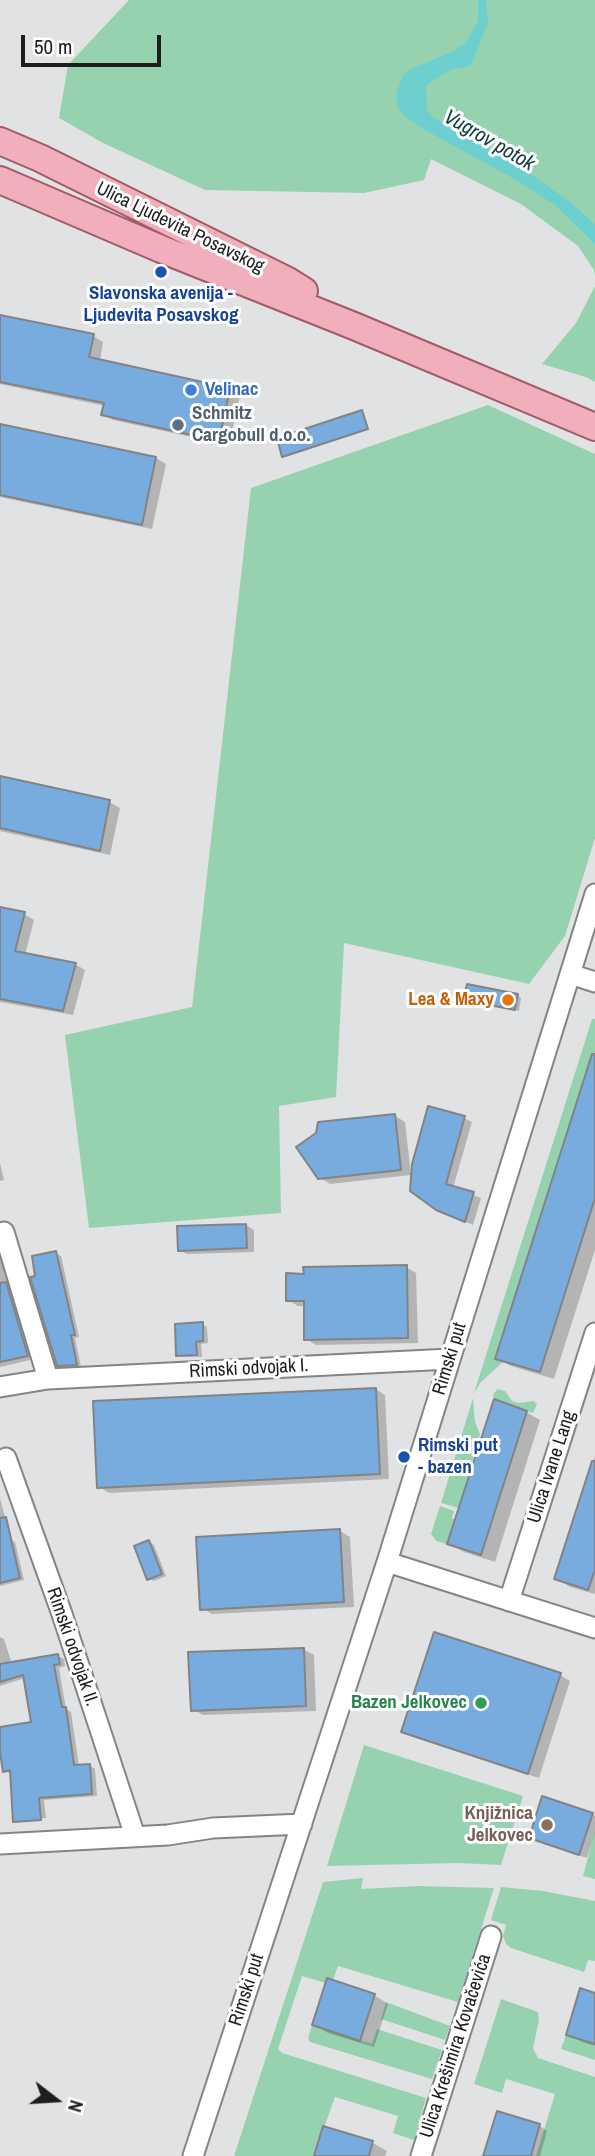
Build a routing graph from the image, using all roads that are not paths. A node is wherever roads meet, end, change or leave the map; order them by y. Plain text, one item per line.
1 (0, 141) edge
2 (0, 180) edge
3 (354, 326) junction
4 (595, 427) edge
5 (595, 894) edge
6 (570, 974) junction
7 (595, 982) edge
8 (4, 1232) dead end
9 (595, 1333) edge
10 (450, 1359) junction
11 (48, 1379) junction
12 (0, 1387) edge
13 (6, 1458) dead end
14 (387, 1562) junction
15 (509, 1601) junction
16 (595, 1628) edge
17 (302, 1824) junction
18 (135, 1836) junction
19 (0, 1844) edge
20 (491, 1936) dead end
21 (193, 2156) edge
22 (421, 2156) edge

1 - 3 main road, Ulica Ljudevita Posavskog
2 - 3 main road, Ulica Ljudevita Posavskog
3 - 4 main road, Ulica Ljudevita Posavskog
5 - 6 street, Rimski put
6 - 7 street
6 - 10 street, Rimski put
8 - 11 street
9 - 15 street, Ulica Ivane Lang
10 - 11 street, Rimski odvojak I.
10 - 14 street, Rimski put
11 - 12 street, Rimski odvojak I.
13 - 18 street, Rimski odvojak II.
14 - 15 street
14 - 17 street, Rimski put
15 - 16 street
17 - 18 street
17 - 21 street, Rimski put
18 - 19 street
20 - 22 street, Ulica Krešimira Kovačevića

